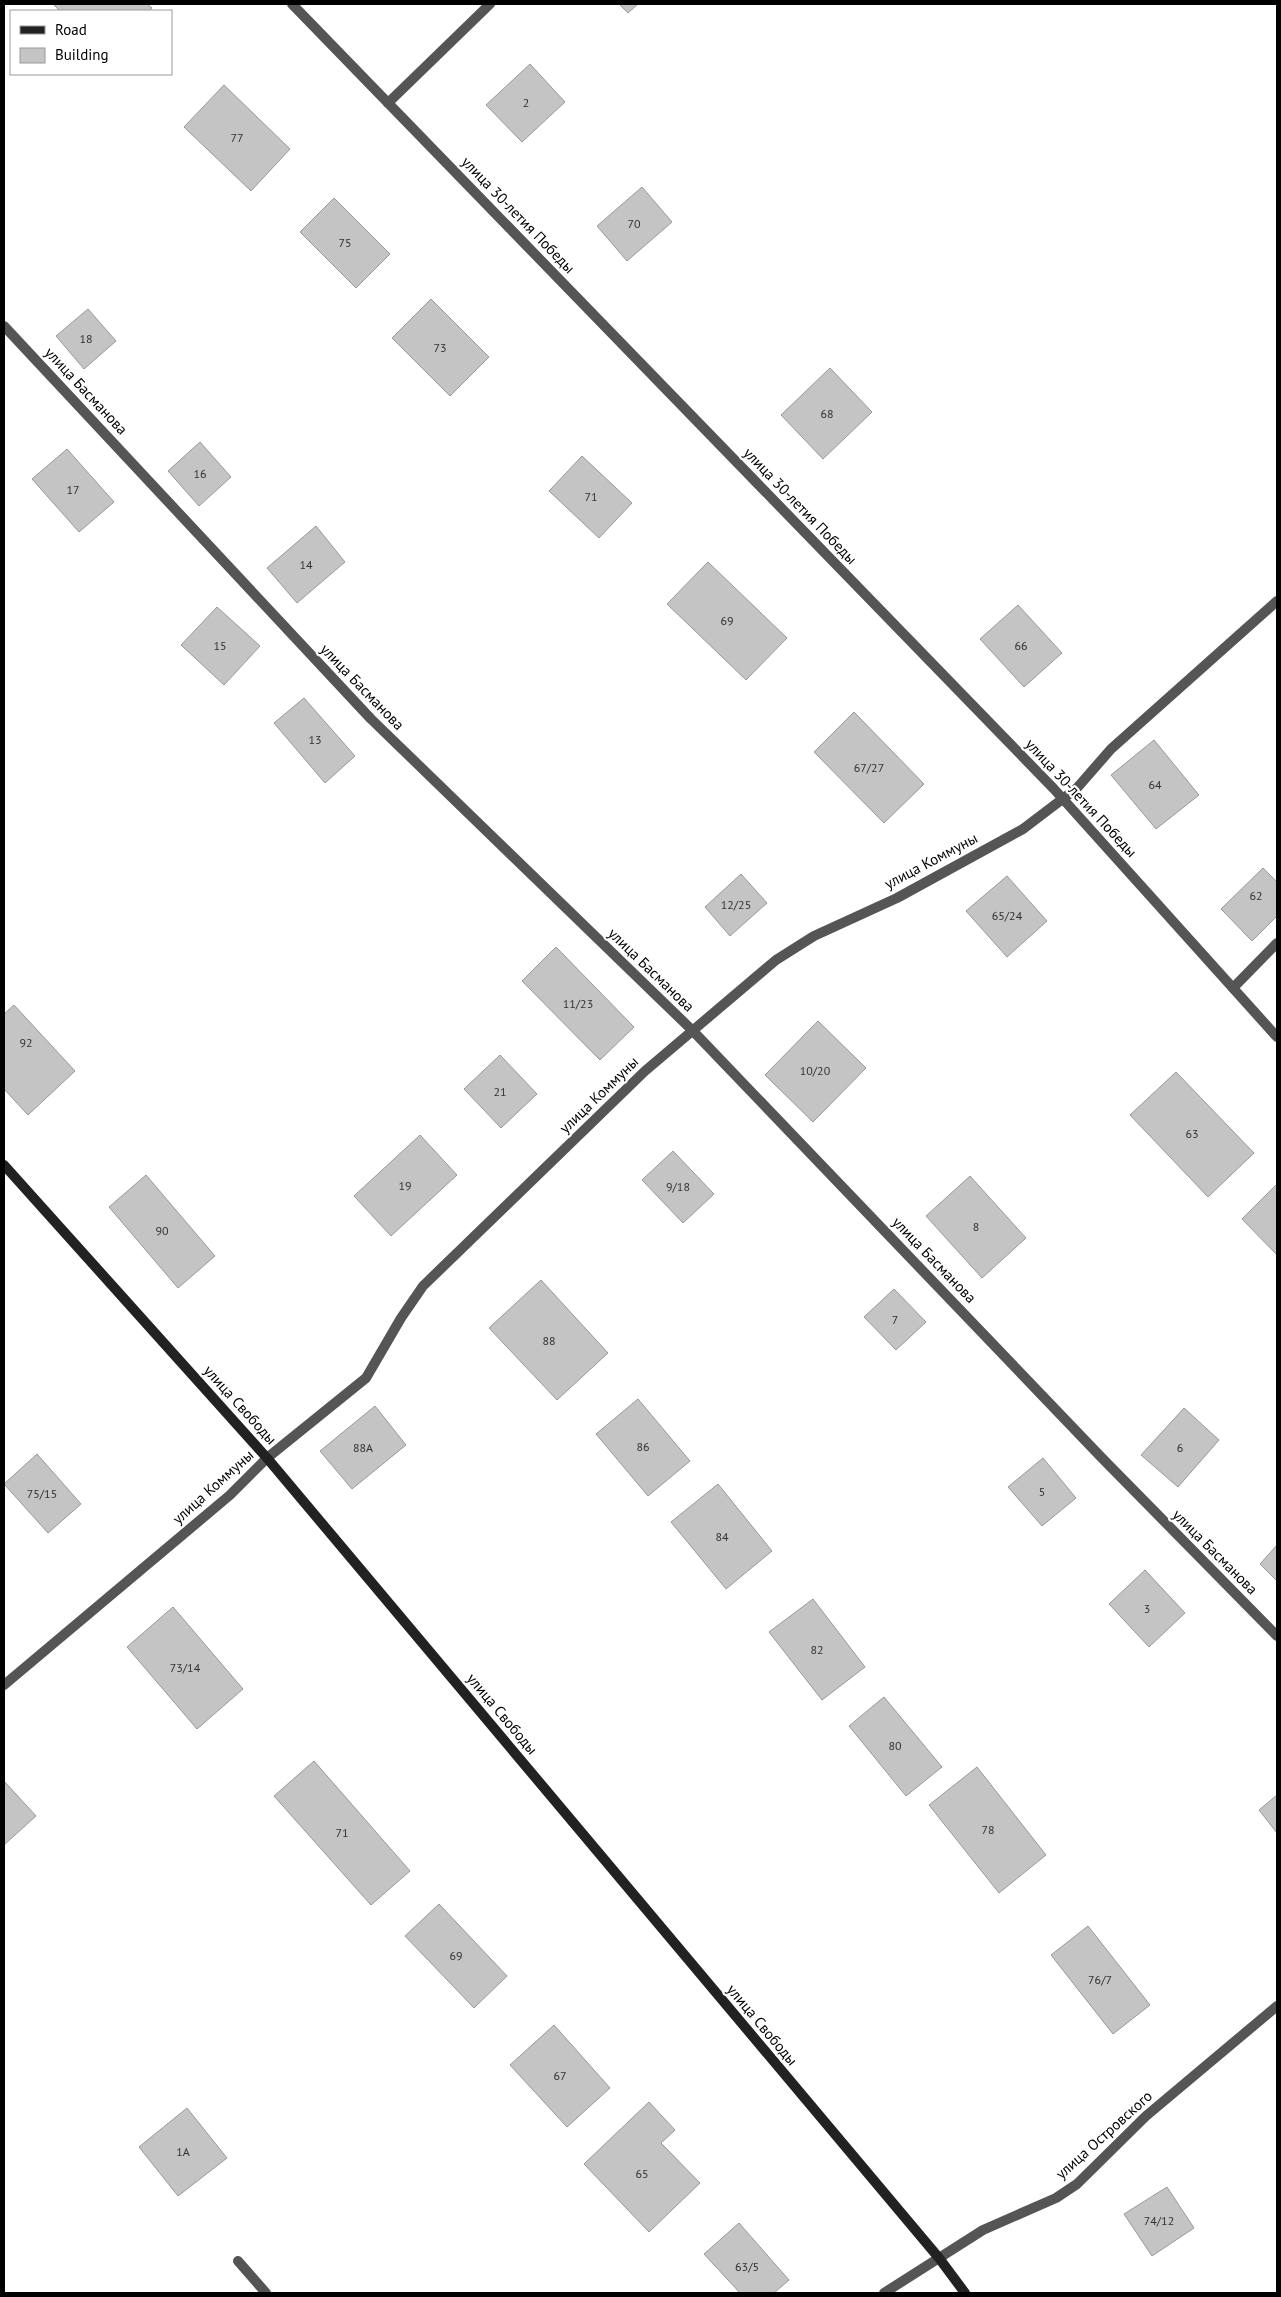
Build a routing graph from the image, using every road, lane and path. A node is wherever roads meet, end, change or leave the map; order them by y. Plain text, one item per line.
1 (292, 4) edge
2 (490, 4) edge
3 (388, 102) junction
4 (4, 326) edge
5 (1277, 600) edge
6 (1063, 798) junction
7 (1277, 943) edge
8 (1233, 988) junction
9 (693, 1031) junction
10 (1277, 1037) edge
11 (4, 1165) edge
12 (267, 1458) junction
13 (1277, 1636) edge
14 (4, 1685) edge
15 (1277, 2006) edge
16 (939, 2258) junction
17 (238, 2262) dead end
18 (266, 2293) edge
19 (884, 2293) edge
20 (965, 2293) edge

1 - 3 street, улица 30-летия Победы
2 - 3 street
3 - 6 street, улица 30-летия Победы
4 - 9 street, улица Басманова
5 - 6 street, улица Коммуны
6 - 8 street, улица 30-летия Победы
6 - 9 street, улица Коммуны
7 - 8 street
8 - 10 street, улица 30-летия Победы
9 - 12 street, улица Коммуны
9 - 13 street, улица Басманова
11 - 12 street, улица Свободы
12 - 14 street, улица Коммуны
12 - 16 street, улица Свободы
15 - 16 street, улица Островского
16 - 19 street, улица Островского
16 - 20 street, улица Свободы
17 - 18 street

